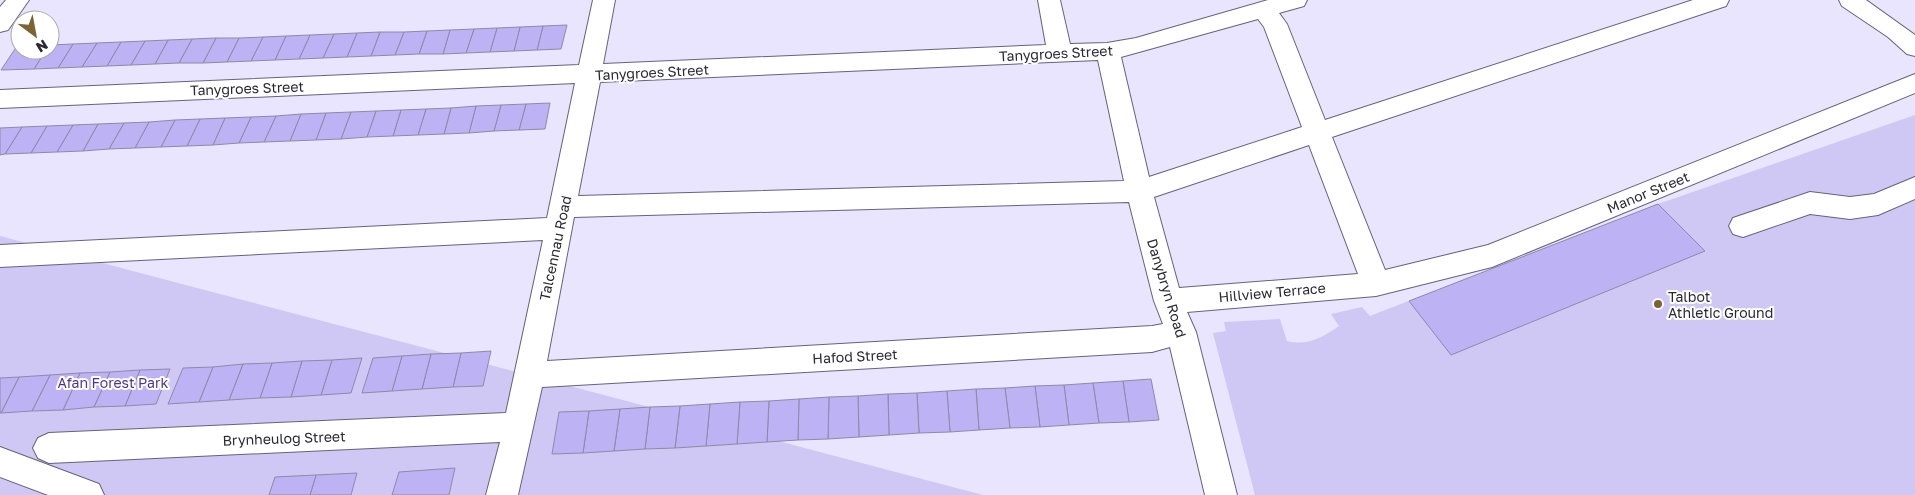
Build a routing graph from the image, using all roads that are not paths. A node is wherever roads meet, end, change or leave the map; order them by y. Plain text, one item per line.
1 (18, 0) edge
2 (604, 0) edge
3 (1049, 0) edge
4 (1296, 0) edge
5 (1718, 0) edge
6 (1850, 0) edge
7 (1262, 10) junction
8 (0, 24) edge
9 (1915, 48) edge
10 (1107, 51) junction
11 (1060, 54) junction
12 (590, 74) junction
13 (1915, 83) edge
14 (0, 98) edge
15 (1315, 131) junction
16 (1915, 186) edge
17 (1139, 191) junction
18 (562, 218) junction
19 (1743, 226) dead end
20 (0, 256) edge
21 (1376, 284) junction
22 (1168, 301) junction
23 (1181, 332) junction
24 (528, 375) junction
25 (519, 428) junction
26 (49, 448) dead end
27 (0, 462) edge
28 (88, 495) edge
29 (502, 495) edge
30 (1222, 495) edge

1 - 8 main road
2 - 12 main road, Talcennau Road
3 - 11 main road
4 - 7 main road, Tanygroes Street
5 - 15 main road
6 - 9 main road
7 - 10 main road, Tanygroes Street
7 - 15 main road
10 - 11 main road, Tanygroes Street
10 - 17 main road, Danybryn Road
11 - 12 main road, Tanygroes Street
12 - 14 main road, Tanygroes Street
12 - 18 main road, Talcennau Road
13 - 21 main road, Manor Street
15 - 17 main road
15 - 21 main road
16 - 19 main road
17 - 18 main road
17 - 22 main road, Danybryn Road
18 - 20 main road
18 - 24 main road, Talcennau Road
21 - 22 main road, Hillview Terrace
22 - 23 main road, Danybryn Road
23 - 24 main road, Hafod Street
23 - 30 main road, Danybryn Road
24 - 25 main road, Talcennau Road
25 - 26 main road, Brynheulog Street
25 - 29 main road, Talcennau Road
27 - 28 main road

